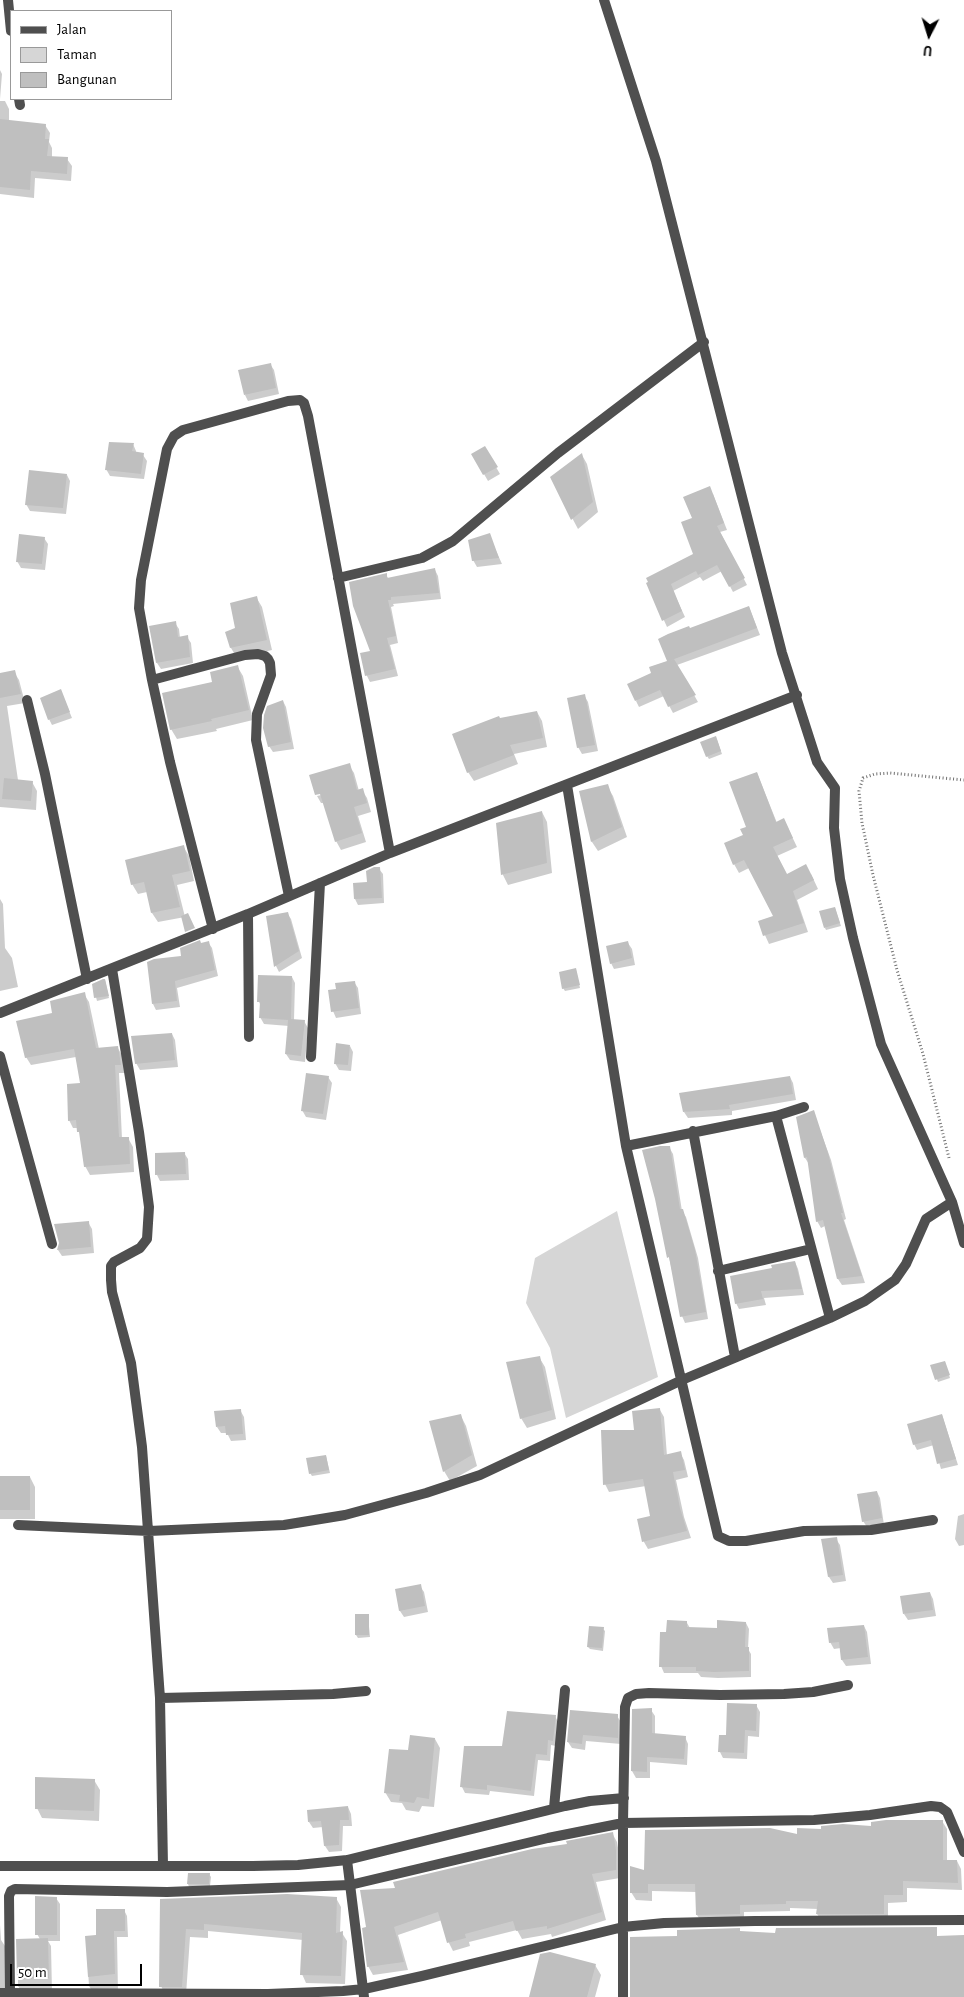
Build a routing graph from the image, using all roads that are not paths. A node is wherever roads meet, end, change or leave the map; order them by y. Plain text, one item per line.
1 (8, 0) edge
2 (604, 0) edge
3 (10, 21) edge
4 (704, 342) junction
5 (338, 578) junction
6 (152, 680) junction
7 (797, 695) junction
8 (27, 700) dead end
9 (567, 785) junction
10 (390, 853) junction
11 (320, 883) junction
12 (289, 896) junction
13 (248, 914) junction
14 (213, 928) junction
15 (112, 969) junction
16 (87, 979) junction
17 (0, 1012) edge
18 (249, 1037) dead end
19 (0, 1056) edge
20 (311, 1057) dead end
21 (804, 1107) dead end
22 (776, 1116) junction
23 (694, 1132) junction
24 (626, 1146) junction
25 (952, 1202) junction
26 (52, 1244) dead end
27 (964, 1244) edge
28 (812, 1249) junction
29 (718, 1271) junction
30 (830, 1318) junction
31 (735, 1358) junction
32 (682, 1380) junction
33 (933, 1520) dead end
34 (18, 1525) dead end
35 (149, 1531) junction
36 (848, 1685) dead end
37 (565, 1690) dead end
38 (366, 1691) dead end
39 (160, 1698) junction
40 (624, 1798) junction
41 (554, 1808) junction
42 (623, 1823) junction
43 (964, 1852) edge
44 (347, 1860) junction
45 (0, 1866) edge
46 (163, 1866) junction
47 (350, 1886) junction
48 (964, 1920) edge
49 (623, 1927) junction
50 (5, 1993) edge
51 (364, 1993) edge
52 (268, 1995) edge
53 (624, 1997) edge

1 - 3 street
2 - 4 street
4 - 5 street
4 - 7 street
5 - 6 street
5 - 10 street
6 - 12 street
6 - 14 street
7 - 9 street
7 - 25 street
8 - 16 street
9 - 10 street
9 - 24 street
10 - 11 street
11 - 12 street
11 - 20 street
12 - 13 street
13 - 14 street
13 - 18 street
14 - 15 street
15 - 16 street
15 - 35 street
16 - 17 street
19 - 26 street
21 - 22 street
22 - 23 street
22 - 28 street
23 - 24 street
23 - 29 street
24 - 32 street
25 - 27 street
25 - 30 street
28 - 29 street
28 - 30 street
29 - 31 street
30 - 31 street
31 - 32 street
32 - 33 street
32 - 35 street
34 - 35 street
35 - 39 street
36 - 40 street
37 - 41 street
38 - 39 street
39 - 46 street
40 - 41 street
40 - 42 street
41 - 44 street
42 - 43 street
42 - 47 street
42 - 49 street
44 - 46 street
44 - 47 street
45 - 46 street
47 - 50 street
47 - 51 street
48 - 49 street
49 - 51 street
49 - 53 street
50 - 52 street
51 - 52 street

